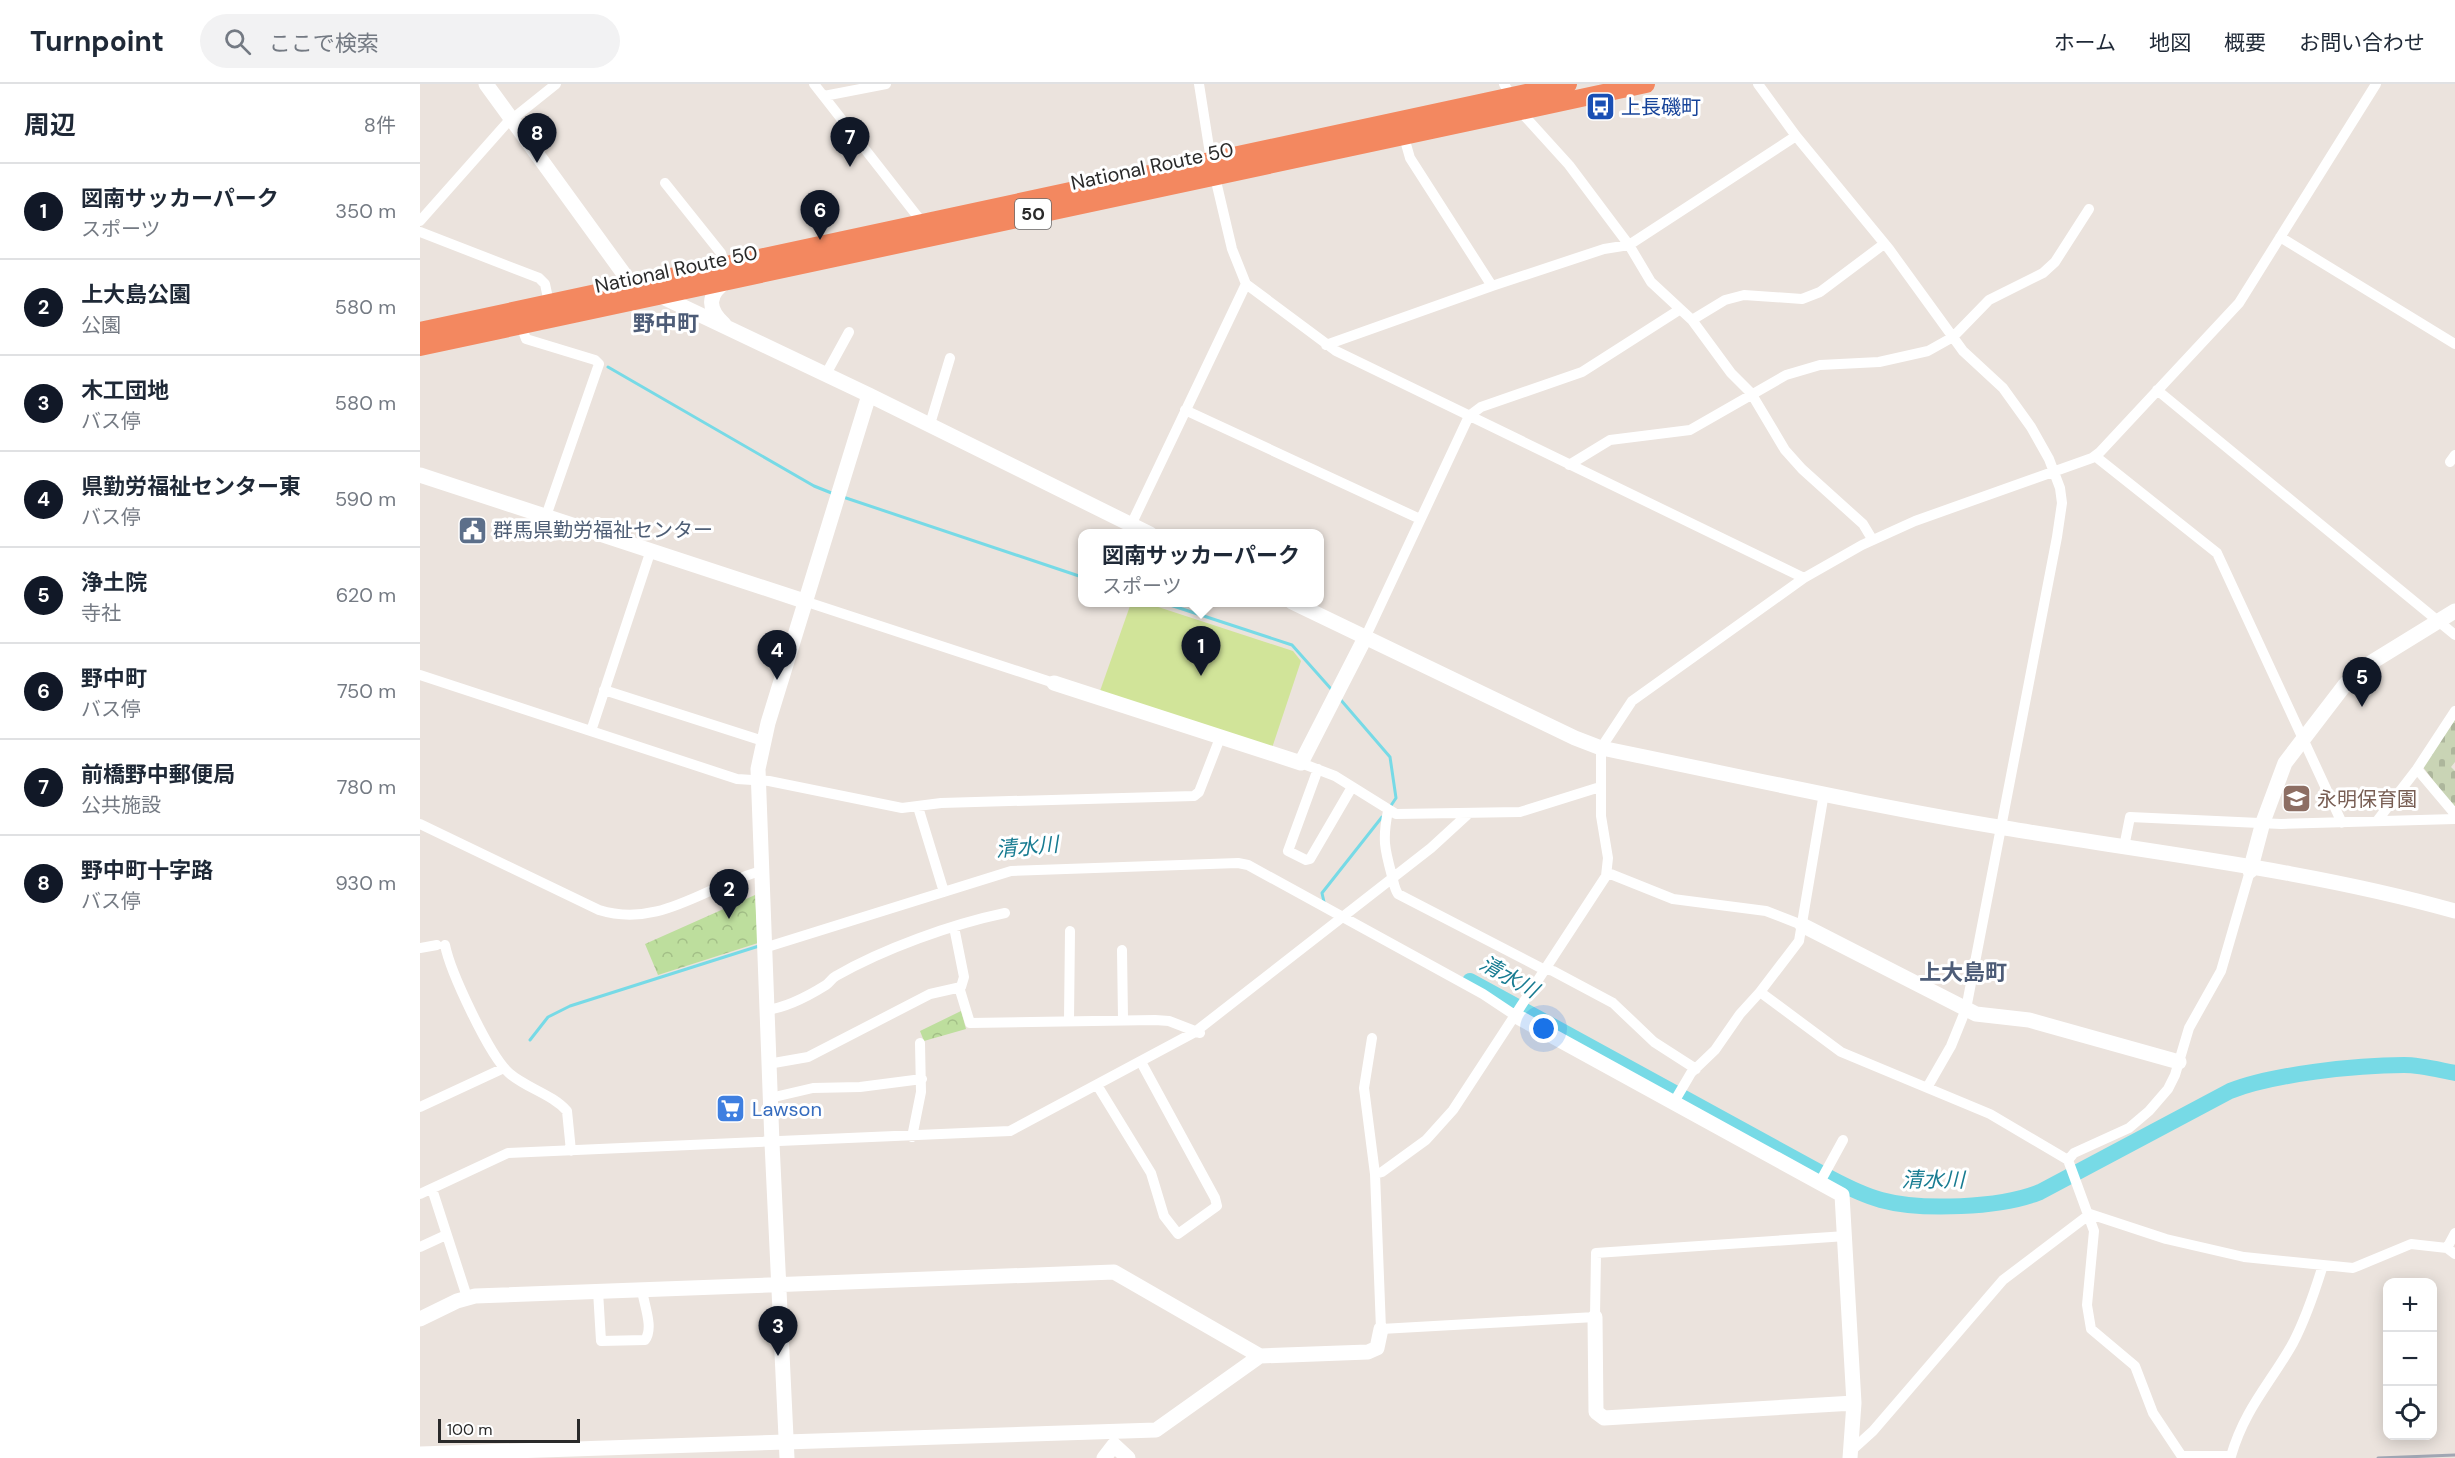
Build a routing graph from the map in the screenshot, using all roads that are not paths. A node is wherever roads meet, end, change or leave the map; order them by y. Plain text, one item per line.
1 (486, 84) edge
2 (555, 84) edge
3 (814, 84) edge
4 (886, 84) edge
5 (1199, 84) edge
6 (1568, 84) edge
7 (1646, 84) edge
8 (1758, 84) edge
9 (2376, 84) edge
10 (824, 96) junction
11 (1511, 97) edge
12 (512, 119) junction
13 (1796, 136) junction
14 (1404, 137) junction
15 (1213, 168) junction
16 (665, 183) dead end
17 (2089, 209) dead end
18 (420, 221) edge
19 (927, 229) junction
20 (420, 232) edge
21 (2280, 237) junction
22 (1884, 243) junction
23 (1629, 245) junction
24 (726, 273) junction
25 (1246, 284) junction
26 (634, 285) junction
27 (1492, 286) junction
28 (660, 295) junction
29 (549, 303) junction
30 (1679, 310) junction
31 (1692, 320) junction
32 (521, 325) junction
33 (726, 326) junction
34 (420, 331) edge
35 (849, 332) dead end
36 (1953, 337) junction
37 (2455, 344) edge
38 (1326, 345) junction
39 (420, 347) edge
40 (950, 358) dead end
41 (826, 374) junction
42 (2157, 390) junction
43 (1751, 393) junction
44 (869, 395) junction
45 (1185, 410) junction
46 (1469, 416) junction
47 (930, 424) junction
48 (2094, 456) junction
49 (1569, 465) junction
50 (2054, 472) junction
51 (420, 475) edge
52 (546, 516) junction
53 (1420, 519) junction
54 (1131, 525) junction
55 (1139, 529) edge
56 (1872, 539) junction
57 (651, 550) junction
58 (1804, 578) junction
59 (804, 601) junction
60 (1300, 607) edge
61 (2455, 611) edge
62 (2438, 621) junction
63 (2455, 635) edge
64 (1365, 638) junction
65 (420, 675) edge
66 (1054, 683) joint
67 (604, 690) junction
68 (2455, 711) edge
69 (591, 731) junction
70 (1220, 738) junction
71 (2304, 739) junction
72 (763, 741) junction
73 (1601, 748) junction
74 (1301, 763) junction
75 (1318, 769) junction
76 (2417, 769) junction
77 (757, 781) junction
78 (1352, 787) junction
79 (1600, 787) junction
80 (1824, 793) junction
81 (918, 807) junction
82 (1389, 812) junction
83 (1467, 815) junction
84 (2455, 816) edge
85 (2377, 821) junction
86 (2263, 822) junction
87 (2342, 823) junction
88 (420, 824) edge
89 (2001, 827) junction
90 (2124, 847) junction
91 (2251, 870) junction
92 (761, 871) junction
93 (1608, 873) junction
94 (1392, 878) junction
95 (944, 892) junction
96 (2455, 911) edge
97 (1005, 913) dead end
98 (1345, 916) junction
99 (1802, 925) junction
100 (954, 927) junction
101 (1070, 931) dead end
102 (420, 948) edge
103 (764, 948) junction
104 (1122, 950) dead end
105 (1546, 970) junction
106 (959, 987) junction
107 (1760, 992) junction
108 (1966, 1009) junction
109 (766, 1010) junction
110 (1518, 1012) junction
111 (1123, 1019) junction
112 (1069, 1020) junction
113 (1198, 1033) junction
114 (1372, 1038) dead end
115 (920, 1043) dead end
116 (1141, 1062) junction
117 (2179, 1062) junction
118 (768, 1064) junction
119 (504, 1068) junction
120 (1696, 1069) junction
121 (922, 1079) junction
122 (1097, 1085) junction
123 (1928, 1086) junction
124 (770, 1098) junction
125 (1677, 1098) junction
126 (420, 1107) edge
127 (912, 1137) junction
128 (1843, 1140) dead end
129 (772, 1143) junction
130 (571, 1151) junction
131 (2068, 1160) junction
132 (1376, 1174) junction
133 (1823, 1177) junction
134 (432, 1189) junction
135 (420, 1194) edge
136 (2090, 1214) junction
137 (2455, 1233) edge
138 (446, 1234) junction
139 (1846, 1236) junction
140 (420, 1247) edge
141 (2451, 1251) edge
142 (2323, 1265) junction
143 (780, 1285) junction
144 (642, 1290) junction
145 (598, 1292) junction
146 (467, 1298) junction
147 (1595, 1317) junction
148 (420, 1319) edge
149 (1381, 1329) junction
150 (1260, 1356) junction
151 (1854, 1403) junction
152 (1114, 1439) junction
153 (787, 1450) edge
154 (420, 1454) edge
155 (1851, 1454) edge
156 (2182, 1457) edge
157 (1104, 1458) edge
158 (1128, 1458) edge

1 - 12 street
2 - 12 street
3 - 10 street
4 - 10 street
5 - 15 street
6 - 11 highway, National Route 50 / 50
7 - 11 highway, National Route 50 / 50
8 - 13 street
9 - 21 street
10 - 19 street
11 - 14 highway, National Route 50 / 50
11 - 15 highway, National Route 50 / 50
11 - 23 street
12 - 18 street
12 - 26 street
13 - 22 street
13 - 23 street
14 - 15 highway, National Route 50 / 50
14 - 27 street
15 - 19 highway, National Route 50 / 50
15 - 25 street
16 - 24 street
17 - 36 street
19 - 24 highway, National Route 50 / 50
20 - 29 street
21 - 37 street
21 - 42 street
22 - 31 street
22 - 36 street
23 - 27 street
23 - 30 street
24 - 26 highway, National Route 50 / 50
24 - 28 highway, National Route 50 / 50
24 - 33 street
25 - 38 street
25 - 45 street
26 - 28 street
26 - 29 highway, National Route 50 / 50
27 - 38 street
28 - 32 highway, National Route 50 / 50
28 - 33 street
29 - 34 highway, National Route 50 / 50
30 - 31 street
30 - 46 street
31 - 43 street
32 - 39 highway, National Route 50 / 50
32 - 52 street
33 - 41 street
35 - 41 street
36 - 43 street
36 - 50 street
38 - 46 street
40 - 47 street
41 - 44 street
42 - 48 street
42 - 62 street
43 - 49 street
43 - 56 street
44 - 47 street
44 - 59 street
45 - 53 street
45 - 54 street
46 - 49 street
46 - 53 street
47 - 54 street
48 - 50 street
48 - 71 street
49 - 58 street
50 - 56 street
50 - 89 street
51 - 52 street
52 - 57 street
53 - 64 street
54 - 55 street
56 - 58 street
57 - 59 street
57 - 67 street
58 - 73 street
59 - 66 street
59 - 72 street
60 - 64 street
61 - 62 street
62 - 63 street
62 - 71 street
64 - 73 street
64 - 74 street
65 - 69 street
66 - 70 street
67 - 69 street
67 - 72 street
68 - 76 street
69 - 77 street
70 - 74 street
70 - 81 street
71 - 86 street
71 - 87 street
72 - 77 street
73 - 79 street
73 - 80 street
74 - 75 street
75 - 78 street
75 - 78 street
76 - 84 street
76 - 85 street
77 - 81 street
77 - 92 street
78 - 82 street
79 - 83 street
79 - 93 street
80 - 89 street
80 - 99 street
81 - 95 street
82 - 83 street
82 - 94 street
83 - 94 street
84 - 85 street
85 - 87 street
86 - 87 street
86 - 90 street
86 - 91 street
88 - 92 street
89 - 90 street
89 - 108 street
90 - 91 street
91 - 96 street
91 - 117 street
92 - 103 street
93 - 99 street
93 - 105 street
94 - 98 street
94 - 105 street
95 - 98 street
95 - 103 street
97 - 100 street
98 - 110 street
98 - 113 street
99 - 107 street
99 - 108 street
100 - 106 street
100 - 109 street
101 - 112 street
102 - 119 street
103 - 109 street
104 - 111 street
105 - 110 street
105 - 120 street
106 - 112 street
106 - 118 street
107 - 120 street
107 - 123 street
108 - 117 street
108 - 123 street
109 - 118 street
110 - 125 street
110 - 132 street
111 - 112 street
111 - 113 street
113 - 116 street
114 - 132 street
115 - 121 street
116 - 122 street
116 - 122 street
117 - 131 street
118 - 124 street
119 - 126 street
119 - 130 street
120 - 125 street
121 - 124 street
121 - 127 street
122 - 127 street
123 - 131 street
124 - 129 street
125 - 133 street
127 - 129 street
128 - 133 street
129 - 130 street
129 - 143 street
130 - 134 street
131 - 136 street
132 - 149 street
133 - 139 street
134 - 135 street
134 - 138 street
136 - 142 street
136 - 155 street
136 - 156 street
137 - 141 street
138 - 140 street
138 - 146 street
139 - 147 street
139 - 151 street
141 - 142 street
142 - 156 street
143 - 144 street
143 - 150 street
143 - 153 street
144 - 145 street
144 - 145 street
145 - 146 street
146 - 148 street
147 - 149 street
147 - 151 street
149 - 150 street
150 - 152 street
151 - 155 street
152 - 153 street
152 - 157 street
152 - 158 street
153 - 154 street

